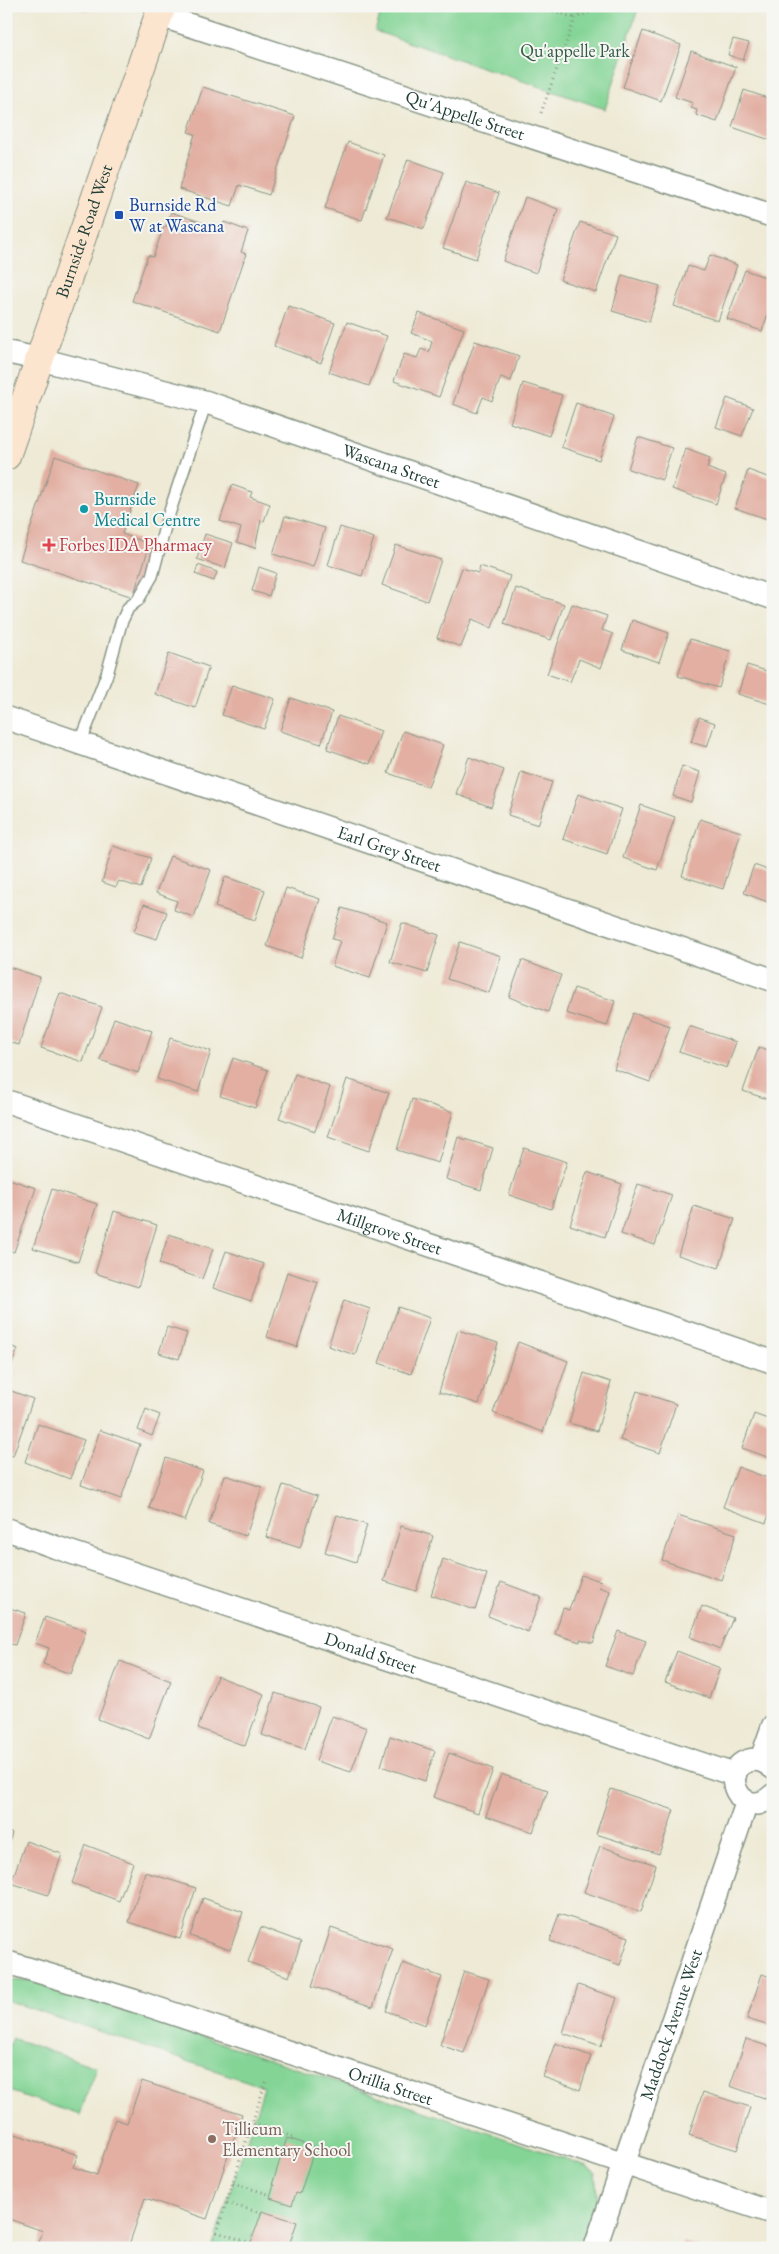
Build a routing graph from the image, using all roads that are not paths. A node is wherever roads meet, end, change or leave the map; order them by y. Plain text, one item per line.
1 (161, 11) edge
2 (773, 216) edge
3 (6, 352) edge
4 (39, 359) junction
5 (206, 402) junction
6 (6, 456) edge
7 (773, 598) edge
8 (6, 718) edge
9 (80, 744) junction
10 (773, 980) edge
11 (6, 1101) edge
12 (773, 1362) edge
13 (6, 1529) edge
14 (773, 1726) edge
15 (767, 1764) edge
16 (734, 1775) junction
17 (773, 1795) edge
18 (747, 1802) junction
19 (6, 1962) edge
20 (624, 2163) junction
21 (773, 2213) edge
22 (595, 2248) edge

1 - 2 street, Qu'Appelle Street
1 - 4 main road, Burnside Road West
3 - 4 street, Wascana Street
4 - 5 street, Wascana Street
4 - 6 main road, Burnside Road West
5 - 7 street, Wascana Street
5 - 9 lane
8 - 9 street, Earl Grey Street
9 - 10 street, Earl Grey Street
11 - 12 street, Millgrove Street
13 - 16 street, Donald Street
14 - 15 street
15 - 16 street
16 - 18 street
17 - 18 street
18 - 20 street, Maddock Avenue West
19 - 20 street, Orillia Street
20 - 21 street, Orillia Street
20 - 22 street, Maddock Avenue West

